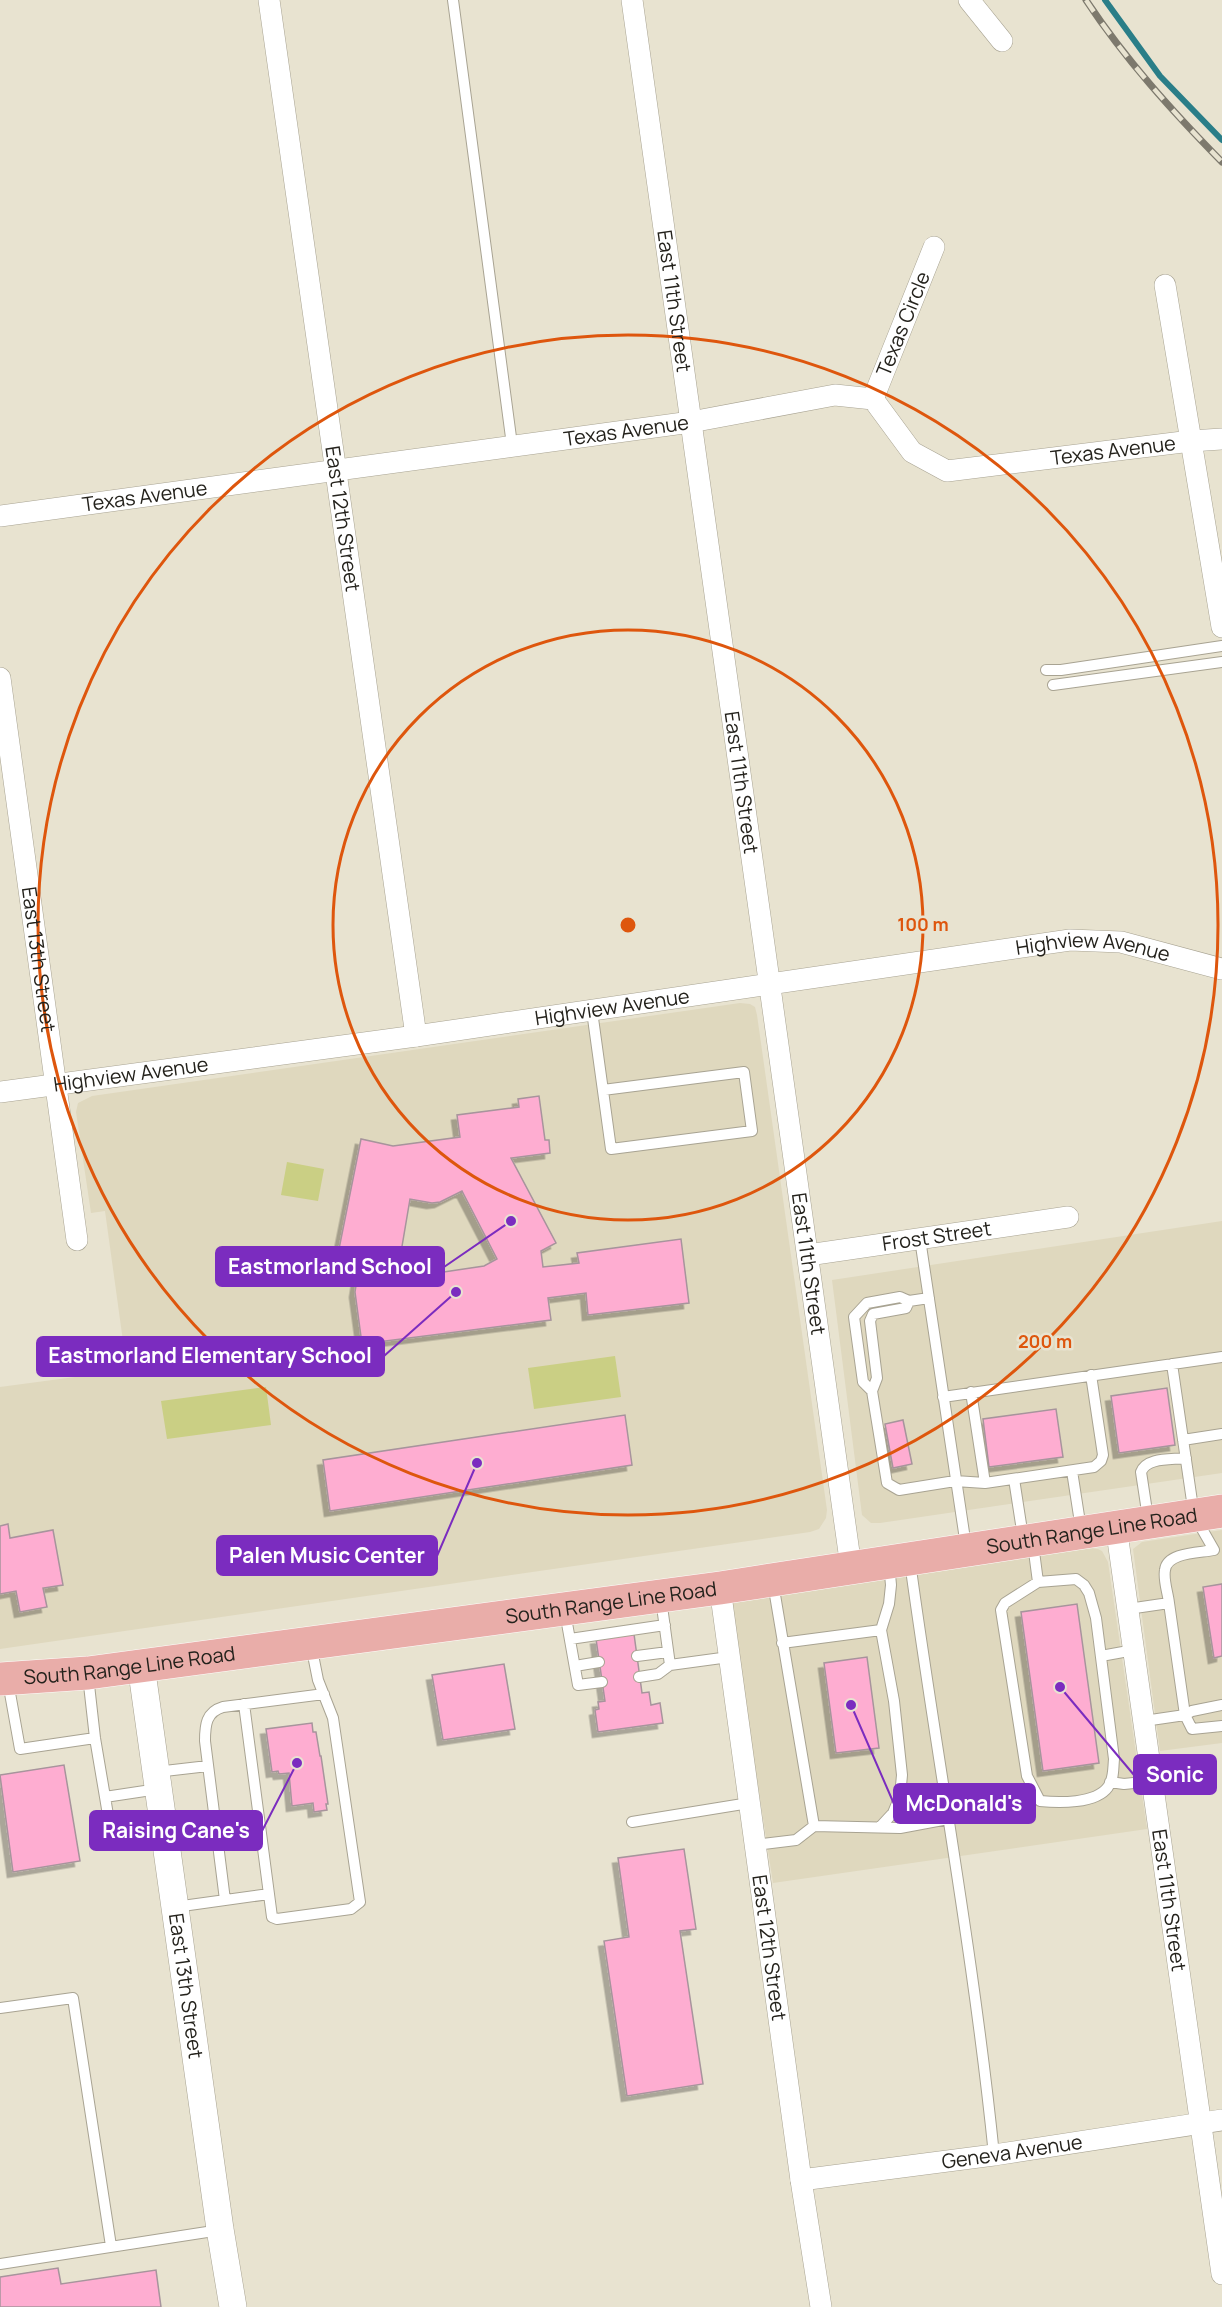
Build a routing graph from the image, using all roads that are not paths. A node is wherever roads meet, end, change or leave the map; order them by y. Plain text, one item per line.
1 (269, 0) edge
2 (453, 0) edge
3 (632, 0) edge
4 (969, 0) edge
5 (1002, 41) dead end
6 (934, 247) dead end
7 (1165, 285) dead end
8 (873, 399) junction
9 (691, 422) junction
10 (1222, 439) edge
11 (1191, 441) junction
12 (512, 446) junction
13 (335, 469) junction
14 (0, 516) edge
15 (1222, 627) edge
16 (1222, 646) edge
17 (1222, 662) edge
18 (1046, 670) dead end
19 (0, 678) edge
20 (1053, 685) dead end
21 (1222, 969) edge
22 (771, 985) junction
23 (592, 1011) junction
24 (416, 1036) junction
25 (55, 1084) junction
26 (603, 1089) junction
27 (0, 1092) edge
28 (1068, 1218) dead end
29 (920, 1239) junction
30 (77, 1240) dead end
31 (808, 1255) junction
32 (929, 1298) junction
33 (909, 1301) junction
34 (1222, 1356) edge
35 (1172, 1364) junction
36 (1091, 1375) junction
37 (872, 1391) junction
38 (971, 1392) junction
39 (943, 1397) junction
40 (1222, 1434) edge
41 (1183, 1440) junction
42 (1186, 1458) junction
43 (1072, 1470) junction
44 (1014, 1479) junction
45 (955, 1481) junction
46 (985, 1483) junction
47 (1208, 1513) edge
48 (1149, 1521) junction
49 (1116, 1526) junction
50 (1081, 1532) junction
51 (1028, 1540) junction
52 (966, 1549) junction
53 (1218, 1552) edge
54 (899, 1560) junction
55 (851, 1567) junction
56 (773, 1580) junction
57 (1038, 1582) junction
58 (720, 1588) junction
59 (1169, 1603) junction
60 (1128, 1609) junction
61 (663, 1610) junction
62 (568, 1624) junction
63 (881, 1630) junction
64 (310, 1642) junction
65 (782, 1643) junction
66 (1134, 1650) junction
67 (668, 1652) junction
68 (637, 1656) dead end
69 (1101, 1656) junction
70 (729, 1657) junction
71 (599, 1662) dead end
72 (141, 1665) junction
73 (670, 1665) junction
74 (575, 1666) junction
75 (88, 1673) junction
76 (639, 1677) dead end
77 (4, 1678) edge
78 (602, 1682) dead end
79 (324, 1694) junction
80 (244, 1704) junction
81 (1222, 1705) edge
82 (1185, 1715) junction
83 (1144, 1721) junction
84 (1222, 1726) edge
85 (95, 1738) junction
86 (208, 1766) junction
87 (157, 1780) junction
88 (1153, 1781) junction
89 (1110, 1782) junction
90 (1037, 1796) junction
91 (105, 1797) junction
92 (749, 1803) junction
93 (948, 1815) junction
94 (632, 1822) dead end
95 (814, 1826) junction
96 (880, 1827) junction
97 (113, 1845) dead end
98 (755, 1845) junction
99 (269, 1894) junction
100 (225, 1900) junction
101 (175, 1907) junction
102 (0, 2008) edge
103 (1212, 2121) edge
104 (994, 2155) junction
105 (801, 2180) junction
106 (220, 2229) junction
107 (111, 2246) junction
108 (0, 2264) edge
109 (1222, 2274) edge
110 (233, 2307) edge
111 (821, 2307) edge

1 - 13 street, East 12th Street
2 - 12 lane
3 - 9 street, East 11th Street
4 - 5 street
6 - 8 street, Texas Circle
7 - 11 street
8 - 9 street, Texas Avenue
8 - 11 street, Texas Avenue
9 - 12 street, Texas Avenue
9 - 22 street, East 11th Street
10 - 11 street, Texas Avenue
11 - 15 street
12 - 13 street, Texas Avenue
13 - 14 street, Texas Avenue
13 - 24 street, East 12th Street
16 - 18 lane
17 - 20 lane
19 - 25 street, East 13th Street
21 - 22 street, Highview Avenue
22 - 23 street, Highview Avenue
22 - 31 street, East 11th Street
23 - 24 street, Highview Avenue
23 - 26 lane
24 - 25 street, Highview Avenue
25 - 27 street, Highview Avenue
25 - 30 street, East 13th Street
26 - 26 lane
28 - 29 street, Frost Street
29 - 31 street, Frost Street
29 - 32 lane
31 - 55 street, East 11th Street
32 - 33 lane
32 - 39 lane
33 - 37 lane
33 - 37 lane
34 - 35 lane
35 - 36 lane
35 - 41 lane
36 - 38 lane
36 - 43 lane
37 - 45 lane
38 - 39 lane
38 - 46 lane
39 - 45 lane
40 - 41 lane
41 - 42 lane
42 - 47 lane
42 - 48 lane
43 - 44 lane
43 - 50 lane
44 - 46 lane
44 - 51 lane
45 - 46 lane
45 - 52 lane
47 - 48 main road, South Range Line Road
47 - 53 lane
48 - 49 main road, South Range Line Road
49 - 50 main road, South Range Line Road
49 - 60 street, East 11th Street
50 - 51 main road, South Range Line Road
51 - 52 main road, South Range Line Road
51 - 57 lane
52 - 54 main road, South Range Line Road
53 - 59 lane
54 - 55 main road, South Range Line Road
54 - 63 lane
54 - 93 lane
55 - 56 main road, South Range Line Road
56 - 58 main road, South Range Line Road
56 - 65 lane
57 - 69 lane
57 - 90 lane
58 - 61 main road, South Range Line Road
58 - 70 street, East 12th Street
59 - 60 lane
59 - 82 lane
60 - 66 street, East 11th Street
61 - 62 main road, South Range Line Road
61 - 67 lane
62 - 64 main road, South Range Line Road
62 - 74 lane
63 - 65 lane
63 - 96 lane
64 - 72 main road, South Range Line Road
64 - 79 lane
65 - 95 lane
66 - 69 lane
66 - 83 street, East 11th Street
67 - 68 lane
67 - 73 lane
69 - 89 lane
70 - 73 lane
70 - 92 street, East 12th Street
71 - 74 lane
72 - 75 main road, South Range Line Road
72 - 87 street, East 13th Street
73 - 76 lane
74 - 78 lane
75 - 77 main road, South Range Line Road
75 - 85 lane
77 - 85 lane
79 - 80 lane
79 - 99 lane
80 - 86 lane
80 - 99 lane
81 - 82 lane
82 - 83 lane
82 - 84 lane
83 - 88 street, East 11th Street
85 - 91 lane
86 - 87 lane
86 - 100 lane
87 - 91 lane
87 - 101 street, East 13th Street
88 - 89 lane
88 - 103 street, East 11th Street
89 - 90 lane
90 - 93 lane
91 - 97 lane
92 - 94 lane
92 - 98 street, East 12th Street
93 - 96 lane
93 - 104 lane
95 - 96 lane
95 - 98 lane
98 - 105 street, East 12th Street
99 - 100 lane
100 - 101 lane
101 - 106 street, East 13th Street
102 - 107 lane
103 - 104 street, Geneva Avenue
103 - 109 street, East 11th Street
104 - 105 street, Geneva Avenue
105 - 111 street, East 12th Street
106 - 107 lane
106 - 110 street, East 13th Street
107 - 108 lane

